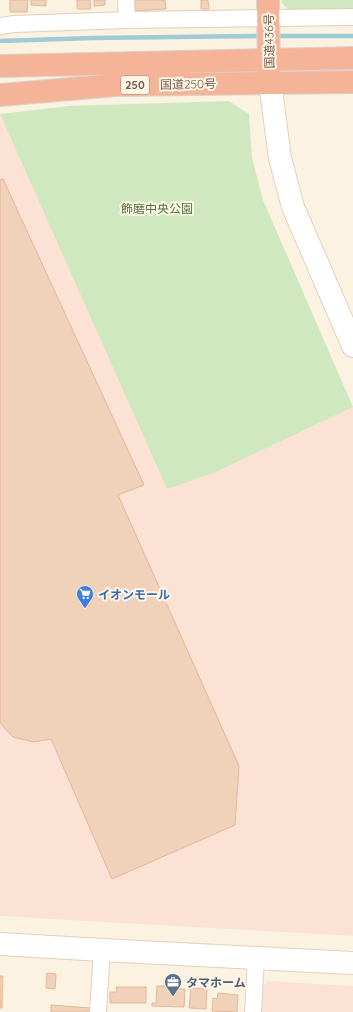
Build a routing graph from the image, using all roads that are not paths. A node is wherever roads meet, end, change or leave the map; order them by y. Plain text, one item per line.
1 (126, 0) edge
2 (268, 14) edge
3 (353, 17) edge
4 (127, 20) junction
5 (0, 26) edge
6 (269, 53) junction
7 (353, 58) edge
8 (0, 66) edge
9 (353, 82) edge
10 (270, 83) junction
11 (0, 95) edge
12 (353, 346) edge
13 (0, 944) edge
14 (102, 950) junction
15 (256, 958) junction
16 (353, 963) edge
17 (98, 1012) edge
18 (253, 1012) edge

1 - 4 street
2 - 3 street
2 - 4 street
2 - 6 highway, 国道436号
4 - 5 street
6 - 7 highway, 国道250号 / 250
6 - 8 highway, 国道250号 / 250
6 - 10 highway, 国道436号
9 - 10 highway, 国道250号 / 250
10 - 11 highway, 国道250号 / 250
10 - 12 street
13 - 14 street
14 - 15 street
14 - 17 street
15 - 16 street
15 - 18 street

